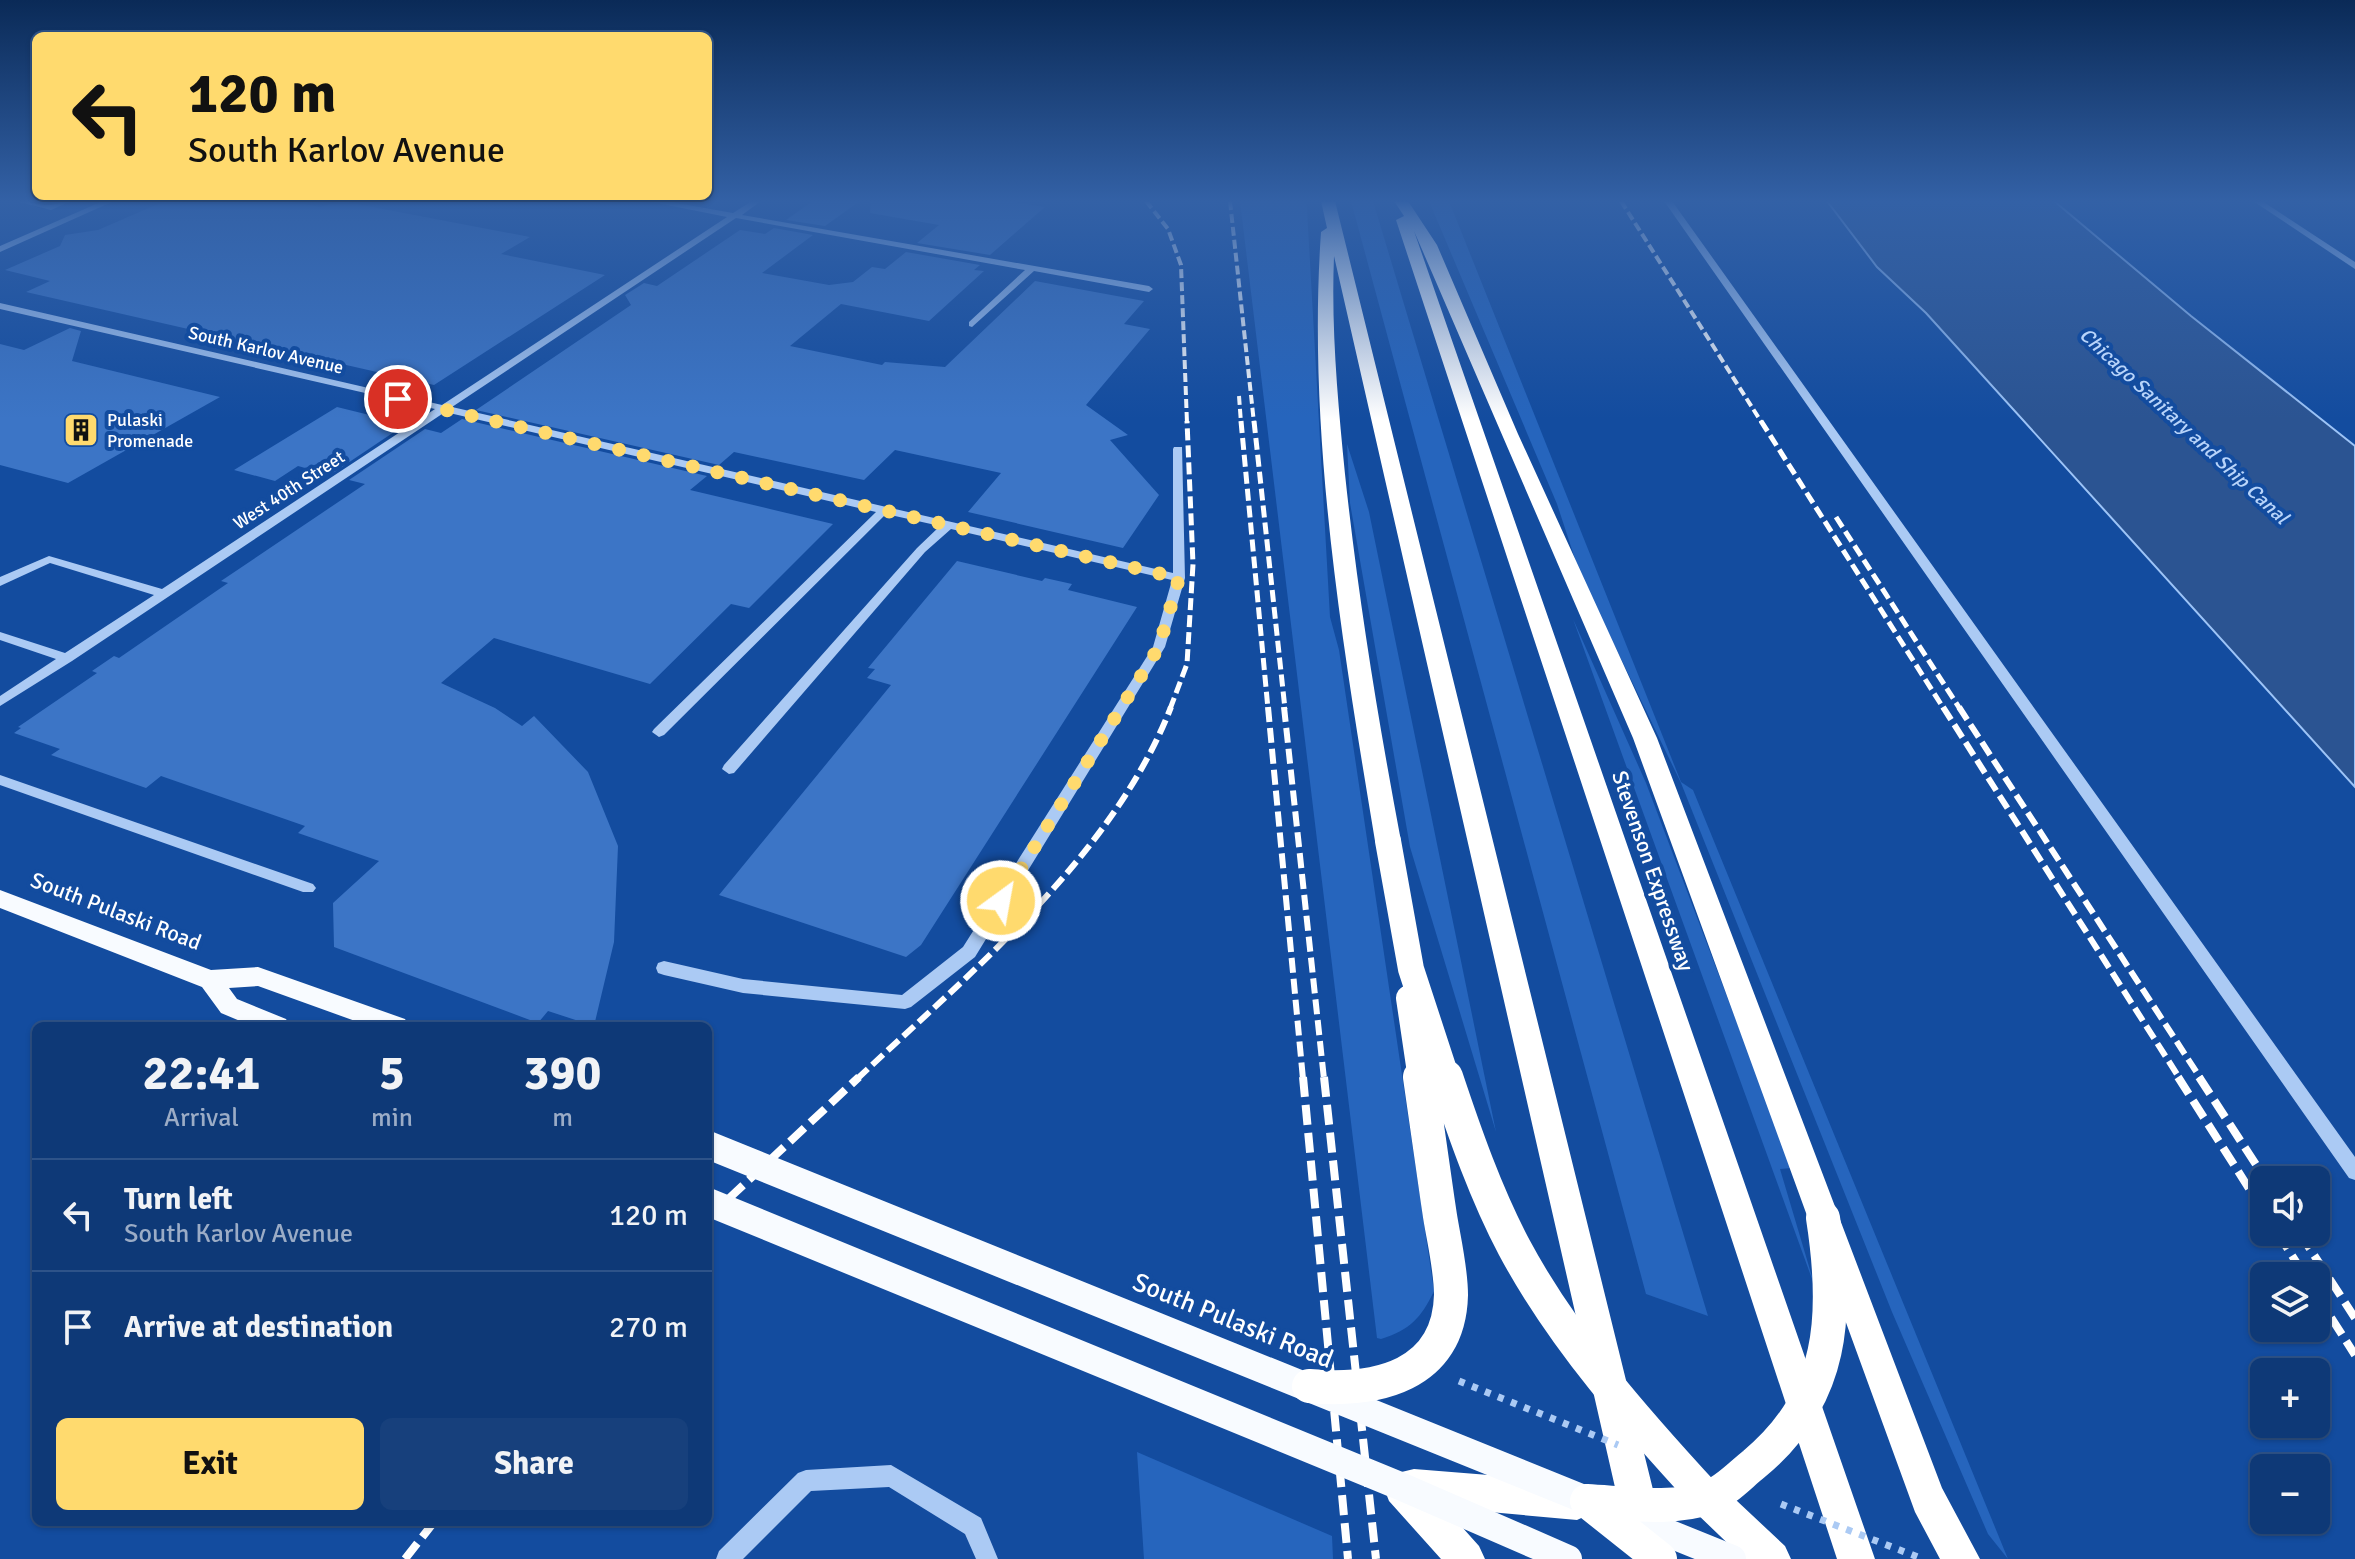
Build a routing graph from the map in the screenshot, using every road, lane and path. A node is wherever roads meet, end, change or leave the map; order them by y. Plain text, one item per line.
1 (648, 274) edge
2 (1026, 274) edge
3 (1064, 274) edge
4 (1325, 274) edge
5 (1345, 274) edge
6 (1423, 274) edge
7 (1442, 274) edge
8 (1719, 274) edge
9 (1149, 289) dead end
10 (0, 306) edge
11 (972, 324) dead end
12 (443, 409) junction
13 (1178, 449) dead end
14 (883, 511) junction
15 (947, 526) junction
16 (1179, 578) junction
17 (0, 582) edge
18 (164, 594) junction
19 (0, 636) edge
20 (68, 658) junction
21 (0, 702) edge
22 (659, 732) dead end
23 (729, 769) dead end
24 (0, 780) edge
25 (1388, 841) junction
26 (308, 888) dead end
27 (0, 899) edge
28 (664, 968) dead end
29 (210, 980) junction
30 (268, 1022) edge
31 (386, 1022) edge
32 (712, 1147) edge
33 (2355, 1172) edge
34 (712, 1204) edge
35 (1823, 1218) junction
36 (1459, 1381) dead end
37 (1309, 1386) junction
38 (1625, 1448) dead end
39 (1400, 1486) junction
40 (1707, 1498) junction
41 (1587, 1501) junction
42 (1781, 1504) dead end
43 (727, 1559) edge
44 (987, 1559) edge
45 (1466, 1559) edge
46 (1568, 1559) edge
47 (1651, 1559) edge
48 (1660, 1559) edge
49 (1732, 1559) edge
50 (1772, 1559) edge
51 (1856, 1559) edge
52 (1923, 1559) edge
53 (1961, 1559) edge

1 - 12 street, West 40th Street
2 - 11 street
3 - 9 street
4 - 25 highway
5 - 47 highway
6 - 51 highway, Stevenson Expressway
7 - 35 highway
8 - 33 street
10 - 12 street, South Karlov Avenue
12 - 14 street, South Karlov Avenue
12 - 18 street, West 40th Street
13 - 16 street
14 - 15 street, South Karlov Avenue
14 - 22 street
15 - 16 street, South Karlov Avenue
15 - 23 street
16 - 28 street
17 - 18 street
18 - 20 street, West 40th Street
19 - 20 street
20 - 21 street, West 40th Street
24 - 26 street
25 - 37 highway, bridge
25 - 40 highway, bridge
27 - 29 main road, South Pulaski Road
29 - 30 main road, South Pulaski Road
29 - 31 main road, South Pulaski Road
32 - 37 main road, South Pulaski Road, bridge
34 - 39 main road, bridge
35 - 40 highway, bridge
35 - 53 highway, bridge
36 - 38 path, bridge
37 - 41 main road, South Pulaski Road, bridge
39 - 41 highway, bridge
39 - 45 highway
39 - 46 main road, bridge
40 - 41 highway, bridge
40 - 50 highway
41 - 48 highway, bridge
41 - 49 main road, South Pulaski Road, bridge
42 - 52 path, bridge
43 - 44 street

